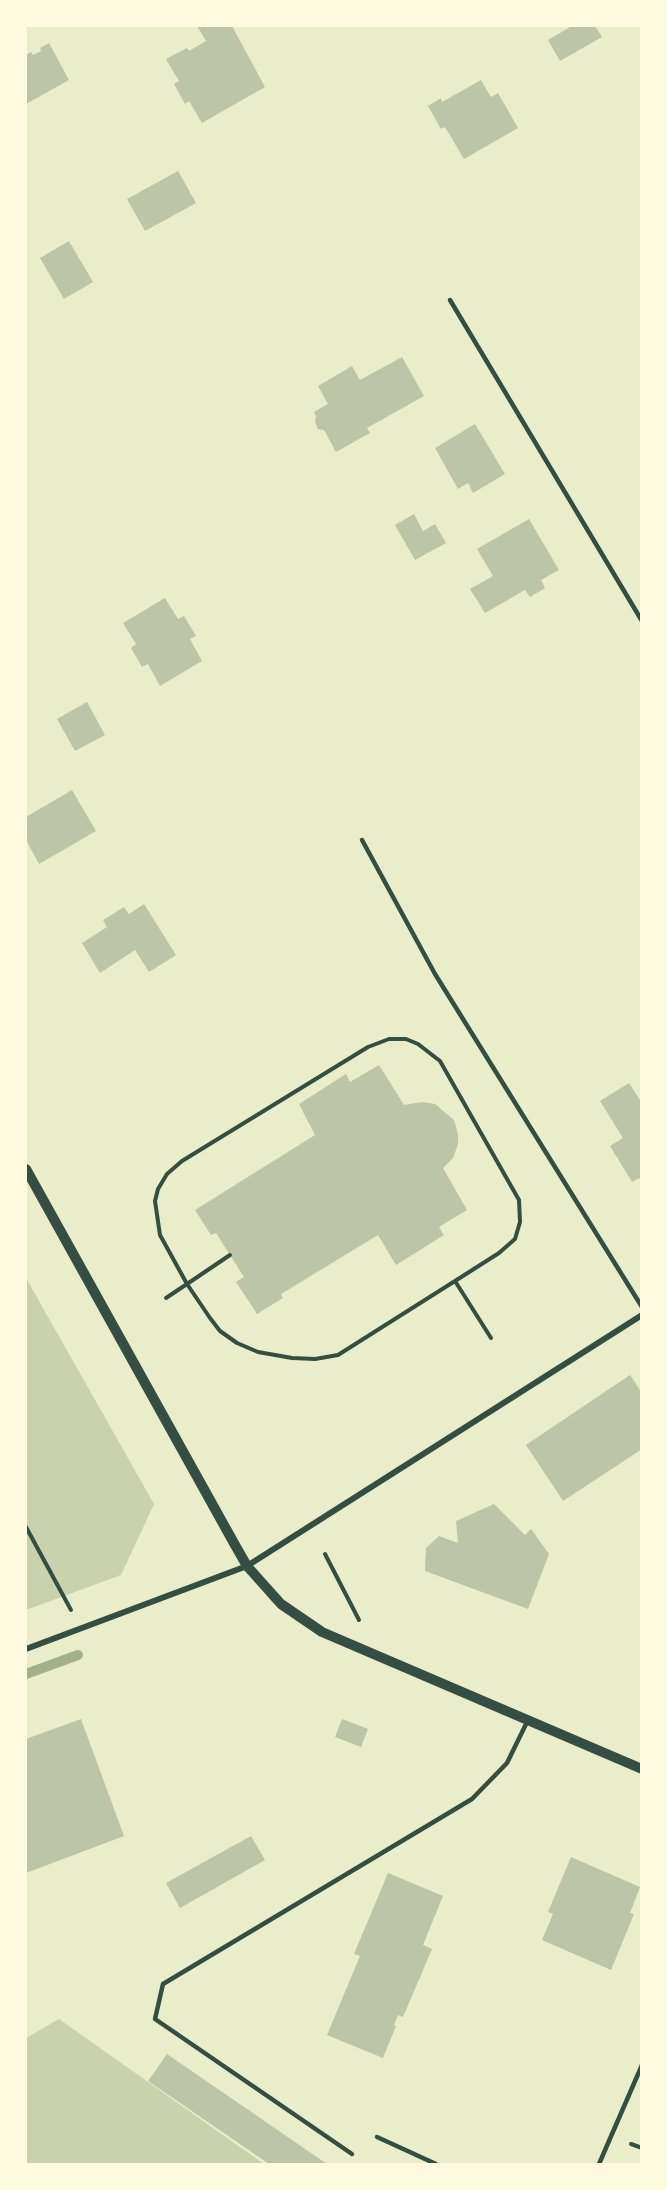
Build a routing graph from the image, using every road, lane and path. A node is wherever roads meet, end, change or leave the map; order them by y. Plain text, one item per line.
1 (450, 300) dead end
2 (642, 621) edge
3 (362, 840) dead end
4 (26, 1169) edge
5 (230, 1255) dead end
6 (455, 1281) junction
7 (187, 1284) junction
8 (166, 1299) dead end
9 (642, 1307) edge
10 (642, 1315) edge
11 (490, 1338) dead end
12 (26, 1527) edge
13 (325, 1554) dead end
14 (247, 1566) junction
15 (360, 1621) dead end
16 (82, 1629) junction
17 (26, 1649) edge
18 (528, 1720) junction
19 (642, 1769) edge
20 (642, 2065) edge
21 (377, 2137) dead end
22 (352, 2154) dead end
23 (436, 2164) edge
24 (599, 2164) edge

1 - 2 lane
3 - 9 lane
4 - 14 street
5 - 7 path
6 - 7 path
6 - 7 path
6 - 11 path
7 - 8 path
10 - 14 street
12 - 16 path
13 - 15 path
14 - 16 street
14 - 18 street
16 - 17 street
18 - 19 street
18 - 22 lane
20 - 24 lane
21 - 23 lane

